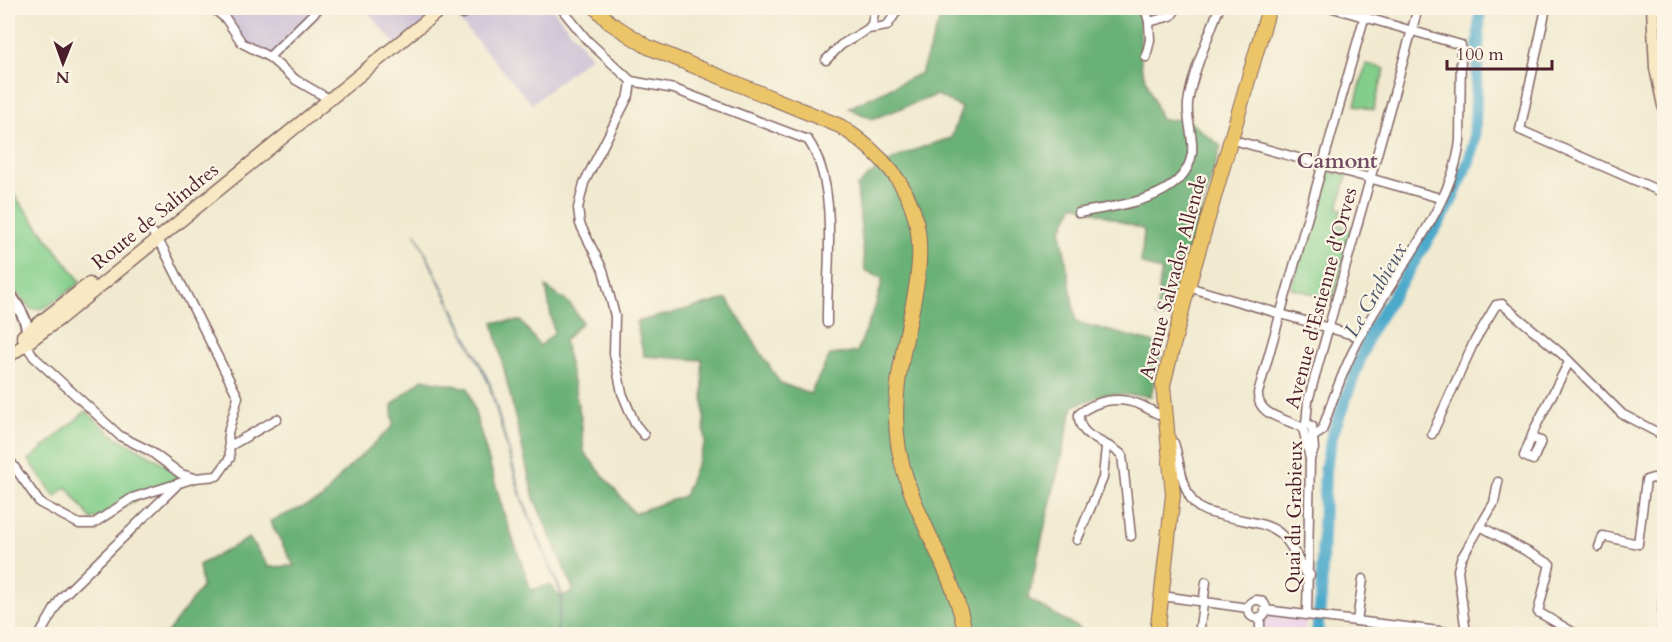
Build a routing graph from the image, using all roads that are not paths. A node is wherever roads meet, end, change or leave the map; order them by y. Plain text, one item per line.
1 (213, 8) edge
2 (319, 8) edge
3 (431, 8) edge
4 (442, 8) edge
5 (450, 8) edge
6 (479, 8) edge
7 (561, 8) edge
8 (597, 8) edge
9 (874, 8) edge
10 (899, 8) edge
11 (1145, 8) edge
12 (1177, 8) edge
13 (1219, 8) edge
14 (1269, 8) edge
15 (1333, 8) edge
16 (1367, 8) edge
17 (1418, 8) edge
18 (1546, 8) edge
19 (1653, 8) edge
20 (1364, 17) junction
21 (1149, 22) junction
22 (868, 29) junction
23 (1411, 30) junction
24 (269, 57) junction
25 (1146, 57) dead end
26 (826, 60) dead end
27 (631, 81) junction
28 (325, 99) junction
29 (1665, 106) edge
30 (1230, 139) junction
31 (1322, 165) junction
32 (1370, 179) junction
33 (1665, 193) edge
34 (1440, 198) junction
35 (1078, 213) dead end
36 (155, 236) junction
37 (1188, 287) junction
38 (8, 291) edge
39 (14, 301) junction
40 (1279, 314) junction
41 (827, 323) dead end
42 (1329, 328) junction
43 (34, 333) junction
44 (1360, 337) junction
45 (8, 348) edge
46 (8, 357) edge
47 (1569, 362) junction
48 (1164, 416) junction
49 (277, 419) dead end
50 (1326, 419) junction
51 (1306, 424) junction
52 (1432, 434) dead end
53 (644, 435) dead end
54 (1313, 436) junction
55 (1665, 436) edge
56 (1531, 438) dead end
57 (1168, 442) junction
58 (230, 446) junction
59 (1106, 446) junction
60 (8, 458) edge
61 (1311, 459) junction
62 (195, 478) junction
63 (1498, 482) dead end
64 (1665, 482) edge
65 (179, 483) junction
66 (1480, 526) junction
67 (1131, 536) dead end
68 (1077, 540) dead end
69 (1599, 547) dead end
70 (1310, 575) junction
71 (1665, 578) edge
72 (1362, 579) dead end
73 (1206, 582) dead end
74 (1162, 596) junction
75 (1203, 602) junction
76 (1248, 608) junction
77 (1263, 614) junction
78 (1310, 616) junction
79 (1357, 621) junction
80 (40, 634) edge
81 (965, 634) edge
82 (1157, 634) edge
83 (1199, 634) edge
84 (1260, 634) edge
85 (1465, 634) edge
86 (1576, 634) edge
87 (1662, 634) edge

1 - 24 street
2 - 24 street
3 - 28 main road
4 - 28 main road
5 - 6 street
7 - 27 street
8 - 81 main road
9 - 22 street
10 - 22 street
11 - 21 street
12 - 21 street
13 - 35 street
14 - 30 main road, Avenue Salvador Allende
15 - 20 street
16 - 20 street
17 - 23 street, Avenue d'Estienne d'Orves
18 - 33 street
19 - 29 main road
20 - 23 street
20 - 31 street
21 - 25 street
22 - 26 street
23 - 32 street, Avenue d'Estienne d'Orves
23 - 34 street, Quai du Grabieux
24 - 28 street
27 - 41 street
27 - 53 street
28 - 36 main road, Route de Salindres
30 - 31 street
30 - 37 main road, Avenue Salvador Allende
31 - 32 street
31 - 40 street
32 - 34 street
32 - 42 street, Avenue d'Estienne d'Orves
34 - 44 street, Quai du Grabieux
36 - 43 main road, Route de Salindres
36 - 58 street
37 - 40 street
37 - 48 main road, Avenue Salvador Allende
38 - 39 street
39 - 43 street
39 - 43 street
40 - 42 street
40 - 51 street
42 - 44 street
42 - 51 street, Avenue d'Estienne d'Orves
43 - 45 main road, Route de Salindres
43 - 46 main road, Route de Salindres
43 - 62 street
44 - 50 street, Quai du Grabieux
47 - 52 street
47 - 55 street
47 - 56 street
48 - 57 main road, Avenue Salvador Allende
48 - 59 street
49 - 58 street
50 - 51 street
50 - 54 street, Quai du Grabieux
51 - 54 street, Quai du Grabieux
51 - 61 street
54 - 61 street, Quai du Grabieux
57 - 70 street
57 - 74 main road, Avenue Salvador Allende
58 - 62 street
59 - 67 street
59 - 68 street
60 - 65 street
61 - 70 street, Quai du Grabieux
62 - 65 street
63 - 66 street
64 - 69 street
65 - 80 street
66 - 85 street
66 - 86 street
70 - 78 street, Quai du Grabieux
71 - 87 street
72 - 79 street
73 - 75 street
74 - 75 street
74 - 82 main road, Avenue Salvador Allende
75 - 76 street
75 - 83 street
76 - 77 street
76 - 77 street
77 - 78 street
77 - 84 street
78 - 79 street
79 - 85 street

